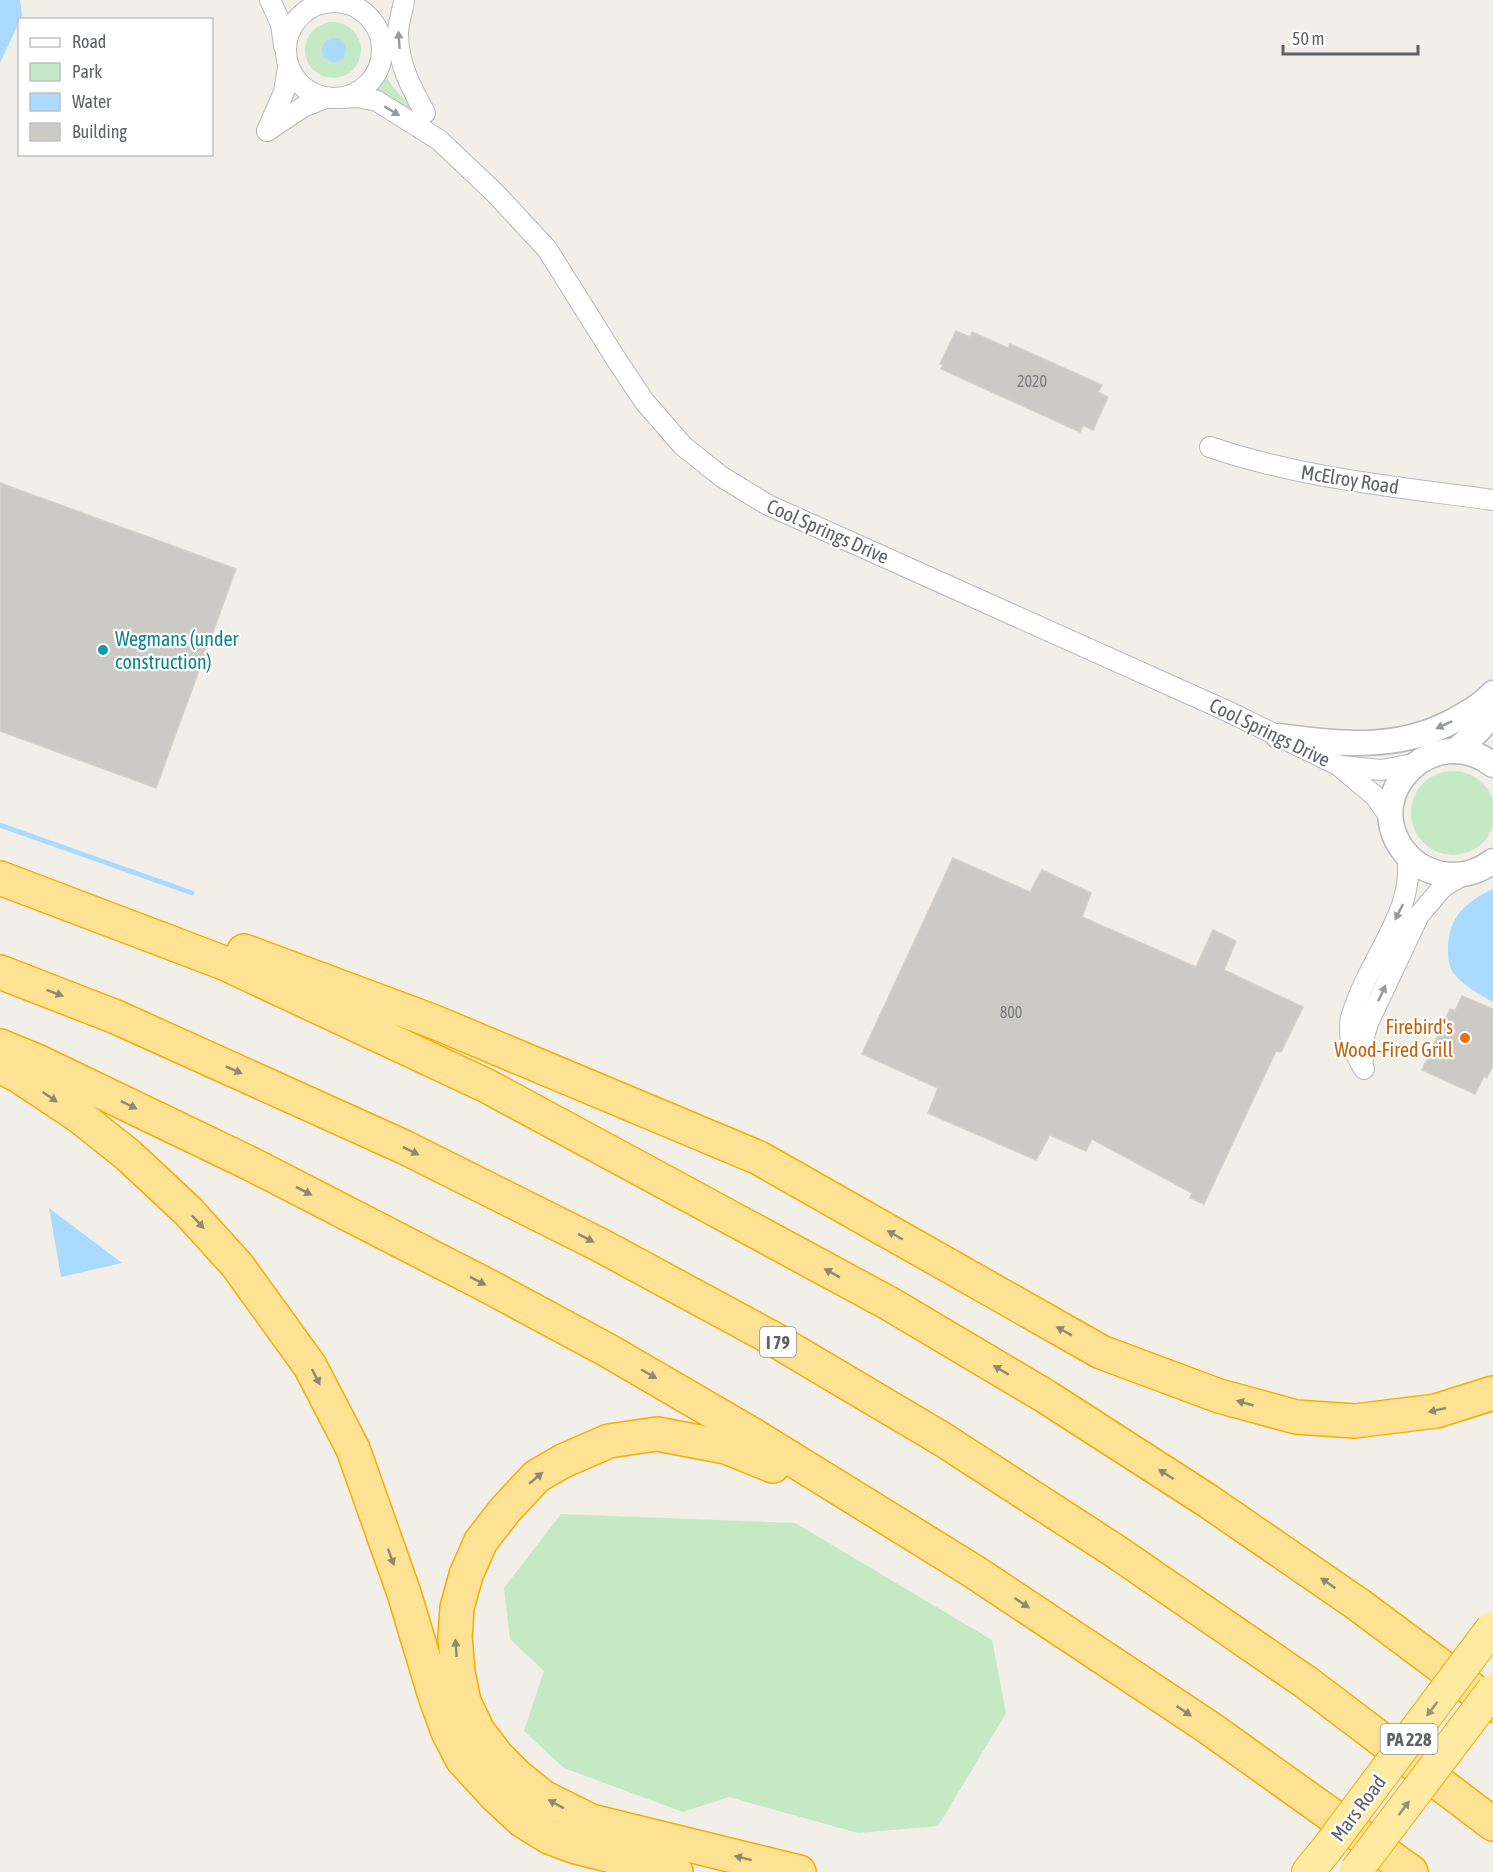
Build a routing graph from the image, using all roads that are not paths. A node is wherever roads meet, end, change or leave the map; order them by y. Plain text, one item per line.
1 (270, 0) edge
2 (297, 0) edge
3 (404, 0) edge
4 (337, 1) edge
5 (382, 54) junction
6 (287, 59) junction
7 (333, 98) junction
8 (425, 113) junction
9 (439, 140) junction
10 (1210, 447) dead end
11 (1493, 500) edge
12 (1493, 693) edge
13 (1493, 714) edge
14 (1278, 736) junction
15 (1455, 751) junction
16 (1414, 764) junction
17 (1338, 765) junction
18 (1493, 765) edge
19 (1391, 819) junction
20 (1407, 855) junction
21 (1493, 861) edge
22 (0, 864) edge
23 (1463, 874) junction
24 (0, 878) edge
25 (0, 972) edge
26 (0, 1046) edge
27 (0, 1066) edge
28 (1493, 1393) edge
29 (973, 1571) junction
30 (1359, 1605) junction
31 (1493, 1628) edge
32 (1493, 1685) edge
33 (1493, 1690) edge
34 (1493, 1705) edge
35 (1493, 1824) edge
36 (1317, 1861) edge
37 (675, 1872) edge
38 (799, 1872) edge
39 (1355, 1872) edge
40 (1411, 1872) edge

1 - 6 street
2 - 4 street
8 -> 3 street
4 - 5 street
4 - 6 street
5 - 7 street
5 - 8 street, Cool Springs Drive
6 - 7 street
6 - 7 street
7 -> 9 street, Cool Springs Drive
8 - 9 street, Cool Springs Drive
9 - 14 street, Cool Springs Drive
10 - 11 street, McElroy Road
12 -> 14 street
13 - 15 street
14 - 17 street, Cool Springs Drive
15 - 16 street
15 - 18 street
16 - 17 street, Cool Springs Drive
16 - 19 street
17 - 19 street, Cool Springs Drive
19 - 20 street
20 - 23 street
20 -> 23 street
21 - 23 street
28 -> 22 highway
30 -> 24 highway
25 -> 35 highway, I 79
26 -> 29 highway
27 -> 37 highway
38 -> 29 highway
29 -> 40 highway
30 - 32 highway
30 - 34 highway
31 -> 36 highway, Mars Road / PA 228, bridge
39 -> 33 highway, Mars Road / PA 228, bridge

